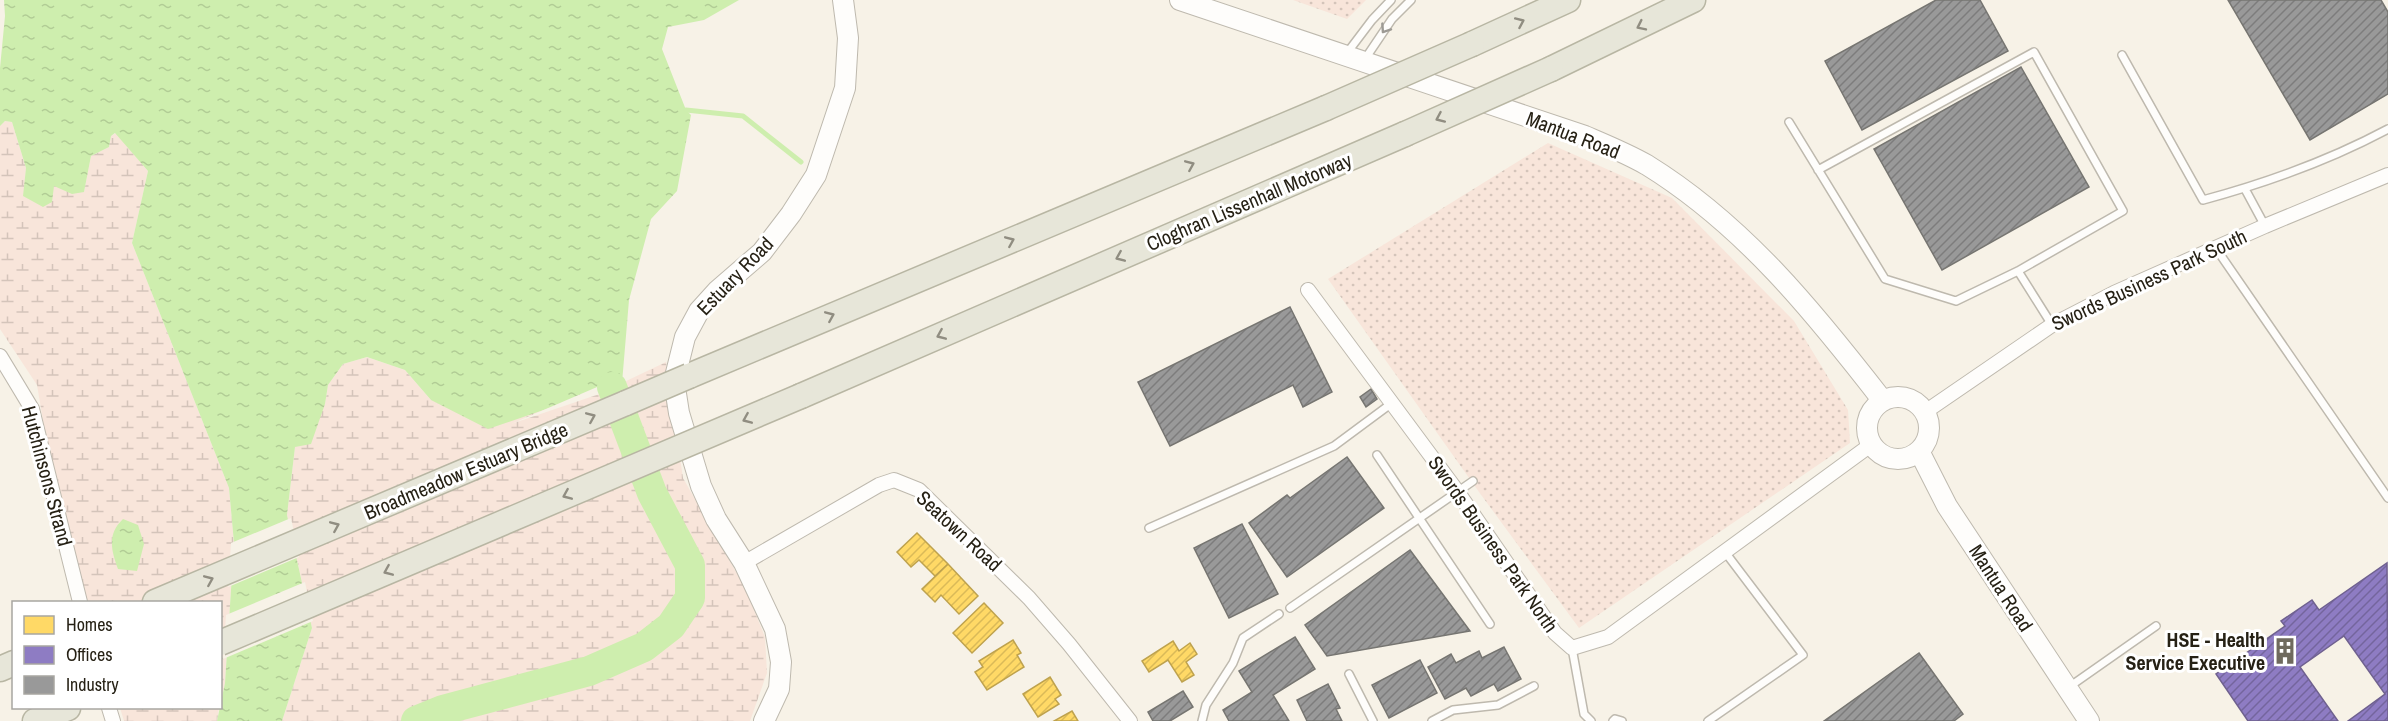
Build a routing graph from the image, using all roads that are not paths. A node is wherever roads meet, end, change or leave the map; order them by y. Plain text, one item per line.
1 (843, 0) edge
2 (1180, 0) edge
3 (1391, 0) edge
4 (1411, 0) edge
5 (1568, 0) edge
6 (1693, 0) edge
7 (2122, 55) dead end
8 (1355, 58) junction
9 (1790, 122) dead end
10 (2388, 129) edge
11 (1818, 170) junction
12 (2388, 175) edge
13 (2245, 189) junction
14 (2265, 226) junction
15 (2216, 248) junction
16 (2018, 271) junction
17 (1308, 290) dead end
18 (2052, 325) junction
19 (0, 356) edge
20 (1883, 400) junction
21 (1392, 403) junction
22 (1925, 412) junction
23 (1872, 444) junction
24 (1919, 451) junction
25 (1377, 455) dead end
26 (1473, 481) dead end
27 (1457, 491) junction
28 (2388, 498) edge
29 (1418, 518) junction
30 (1149, 528) dead end
31 (1725, 552) junction
32 (744, 563) junction
33 (80, 601) edge
34 (160, 601) edge
35 (1290, 608) dead end
36 (1279, 614) dead end
37 (1490, 624) dead end
38 (2156, 626) dead end
39 (222, 642) edge
40 (1572, 648) junction
41 (1349, 674) dead end
42 (1534, 686) dead end
43 (2067, 689) junction
44 (764, 721) edge
45 (1130, 721) edge
46 (1202, 721) edge
47 (1373, 721) edge
48 (1432, 721) edge
49 (1591, 721) edge
50 (1613, 721) edge
51 (1622, 721) edge
52 (1708, 721) edge
53 (2089, 721) edge

1 - 32 street, Estuary Road
2 - 8 street, Mantua Road
3 - 8 lane
4 -> 8 lane
34 -> 5 highway, Broadmeadow Estuary Bridge, bridge
6 -> 39 highway, Cloghran Lissenhall Motorway, bridge
7 - 13 lane
8 - 20 street, Mantua Road
9 - 11 lane
10 - 13 lane
11 - 16 lane
11 - 16 lane
12 - 14 street, Swords Business Park South
13 - 14 lane
14 - 15 street, Swords Business Park South
15 - 18 street, Swords Business Park South
15 - 28 lane
16 - 18 lane
17 - 21 street, Swords Business Park North
18 - 22 street, Swords Business Park South
19 - 33 street, Hutchinsons Strand
20 - 22 street
20 - 23 street
21 - 27 street, Swords Business Park North
21 - 30 lane
22 - 24 street
23 - 24 street
23 - 31 street, Swords Business Park North
24 - 43 street, Mantua Road
25 - 29 lane
26 - 27 lane
27 - 29 lane
27 - 40 street, Swords Business Park North
29 - 35 lane
29 - 37 lane
31 - 40 street, Swords Business Park North
31 - 52 lane
32 - 44 street, Estuary Road
32 - 45 street, Seatown Road
36 - 46 lane
38 - 43 lane
40 - 49 lane
41 - 47 lane
42 - 48 lane
43 - 53 street, Mantua Road
50 - 51 lane

